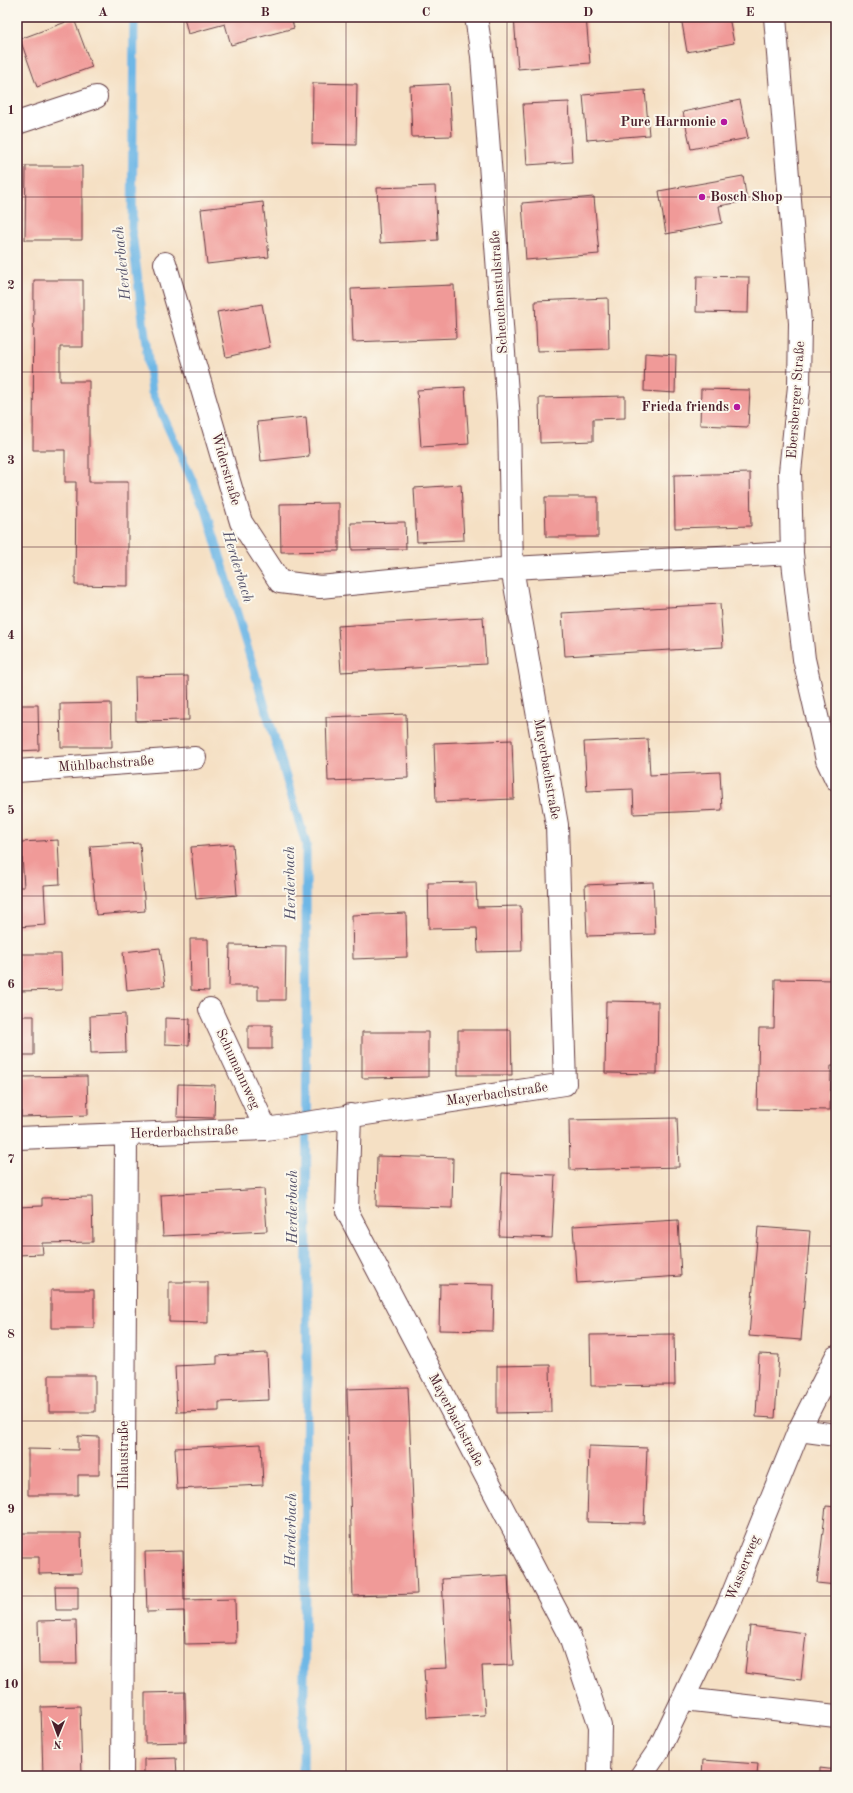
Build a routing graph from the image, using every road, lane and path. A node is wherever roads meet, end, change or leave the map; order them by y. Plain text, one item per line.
1 (476, 17) edge
2 (775, 17) edge
3 (96, 97) dead end
4 (17, 123) edge
5 (165, 263) dead end
6 (792, 553) junction
7 (512, 568) junction
8 (195, 758) dead end
9 (17, 771) edge
10 (836, 779) edge
11 (210, 1009) dead end
12 (348, 1116) junction
13 (268, 1129) junction
14 (126, 1135) junction
15 (17, 1138) edge
16 (836, 1356) edge
17 (799, 1430) junction
18 (836, 1435) edge
19 (684, 1699) junction
20 (836, 1716) edge
21 (122, 1776) edge
22 (599, 1776) edge
23 (641, 1776) edge

1 - 7 street, Scheuchenstulstraße
2 - 6 street, Ebersberger Straße
3 - 4 street
5 - 7 street, Widerstraße
6 - 7 street
6 - 10 street, Ebersberger Straße
7 - 12 street, Mayerbachstraße
8 - 9 street, Mühlbachstraße
11 - 13 street, Schumannweg
12 - 13 street, Herderbachstraße
12 - 22 street, Mayerbachstraße
13 - 14 street, Herderbachstraße
14 - 15 street, Herderbachstraße
14 - 21 street, Ihlaustraße
16 - 17 street, Wasserweg
17 - 18 street
17 - 19 street, Wasserweg
19 - 20 street
19 - 23 street, Wasserweg

